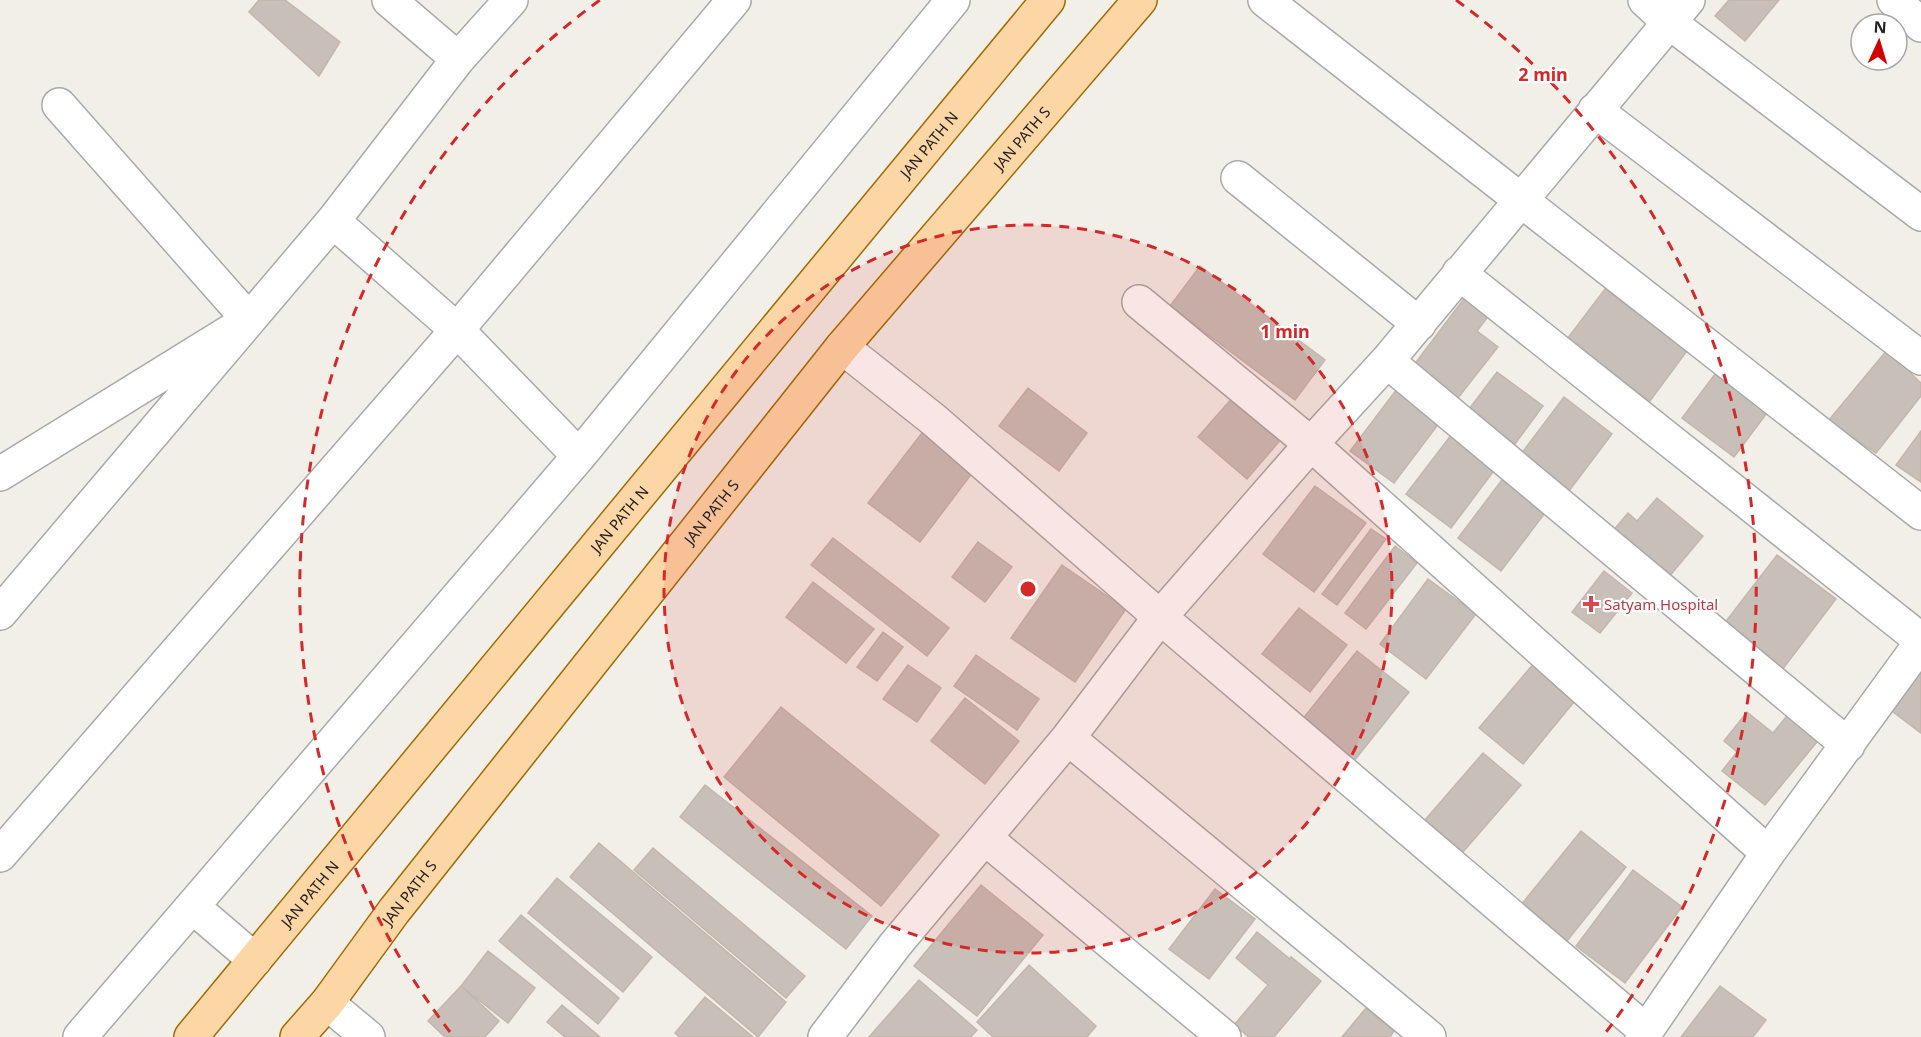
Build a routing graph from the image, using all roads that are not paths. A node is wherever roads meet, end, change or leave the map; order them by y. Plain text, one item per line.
1 (389, 0) edge
2 (512, 0) edge
3 (734, 0) edge
4 (954, 0) edge
5 (1048, 0) edge
6 (1140, 0) edge
7 (1265, 0) edge
8 (1645, 0) edge
9 (1894, 0) edge
10 (1678, 11) edge
11 (1921, 25) edge
12 (458, 59) junction
13 (59, 105) dead end
14 (1595, 110) junction
15 (1238, 178) dead end
16 (1520, 200) junction
17 (1921, 214) edge
18 (333, 221) junction
19 (1459, 273) junction
20 (1138, 302) dead end
21 (249, 320) junction
22 (1419, 324) junction
23 (457, 330) junction
24 (842, 347) junction
25 (1921, 358) edge
26 (1388, 361) junction
27 (1311, 444) junction
28 (579, 456) junction
29 (0, 474) edge
30 (1921, 513) edge
31 (0, 613) edge
32 (1160, 617) junction
33 (1921, 642) edge
34 (1068, 738) junction
35 (1848, 746) junction
36 (985, 838) junction
37 (1768, 853) junction
38 (0, 855) edge
39 (193, 907) junction
40 (255, 960) junction
41 (327, 1003) junction
42 (1644, 1034) edge
43 (81, 1037) edge
44 (191, 1037) edge
45 (297, 1037) edge
46 (368, 1037) edge
47 (825, 1037) edge
48 (1224, 1037) edge
49 (1429, 1037) edge

1 - 12 street
2 - 12 street
3 - 23 street
4 - 28 street
5 - 40 main road, JAN PATH N
6 - 24 main road, JAN PATH S
7 - 16 street
8 - 10 street
9 - 11 street
10 - 14 street
10 - 17 street
12 - 18 street
13 - 21 street
14 - 16 street
14 - 25 street
15 - 22 street
16 - 19 street
16 - 30 street
18 - 21 street
18 - 23 street
19 - 22 street
19 - 33 street
20 - 27 street
21 - 29 street
21 - 31 street
22 - 26 street
23 - 28 street
23 - 38 street
24 - 32 street
24 - 41 main road, JAN PATH S
26 - 27 street
26 - 35 street
27 - 32 street
27 - 37 street
28 - 39 street
32 - 34 street
32 - 42 street
33 - 35 street
34 - 36 street
34 - 49 street
35 - 37 street
36 - 47 street
36 - 48 street
37 - 42 street
39 - 40 street
39 - 43 street
40 - 44 main road, JAN PATH N
41 - 45 main road, JAN PATH S
41 - 46 street

